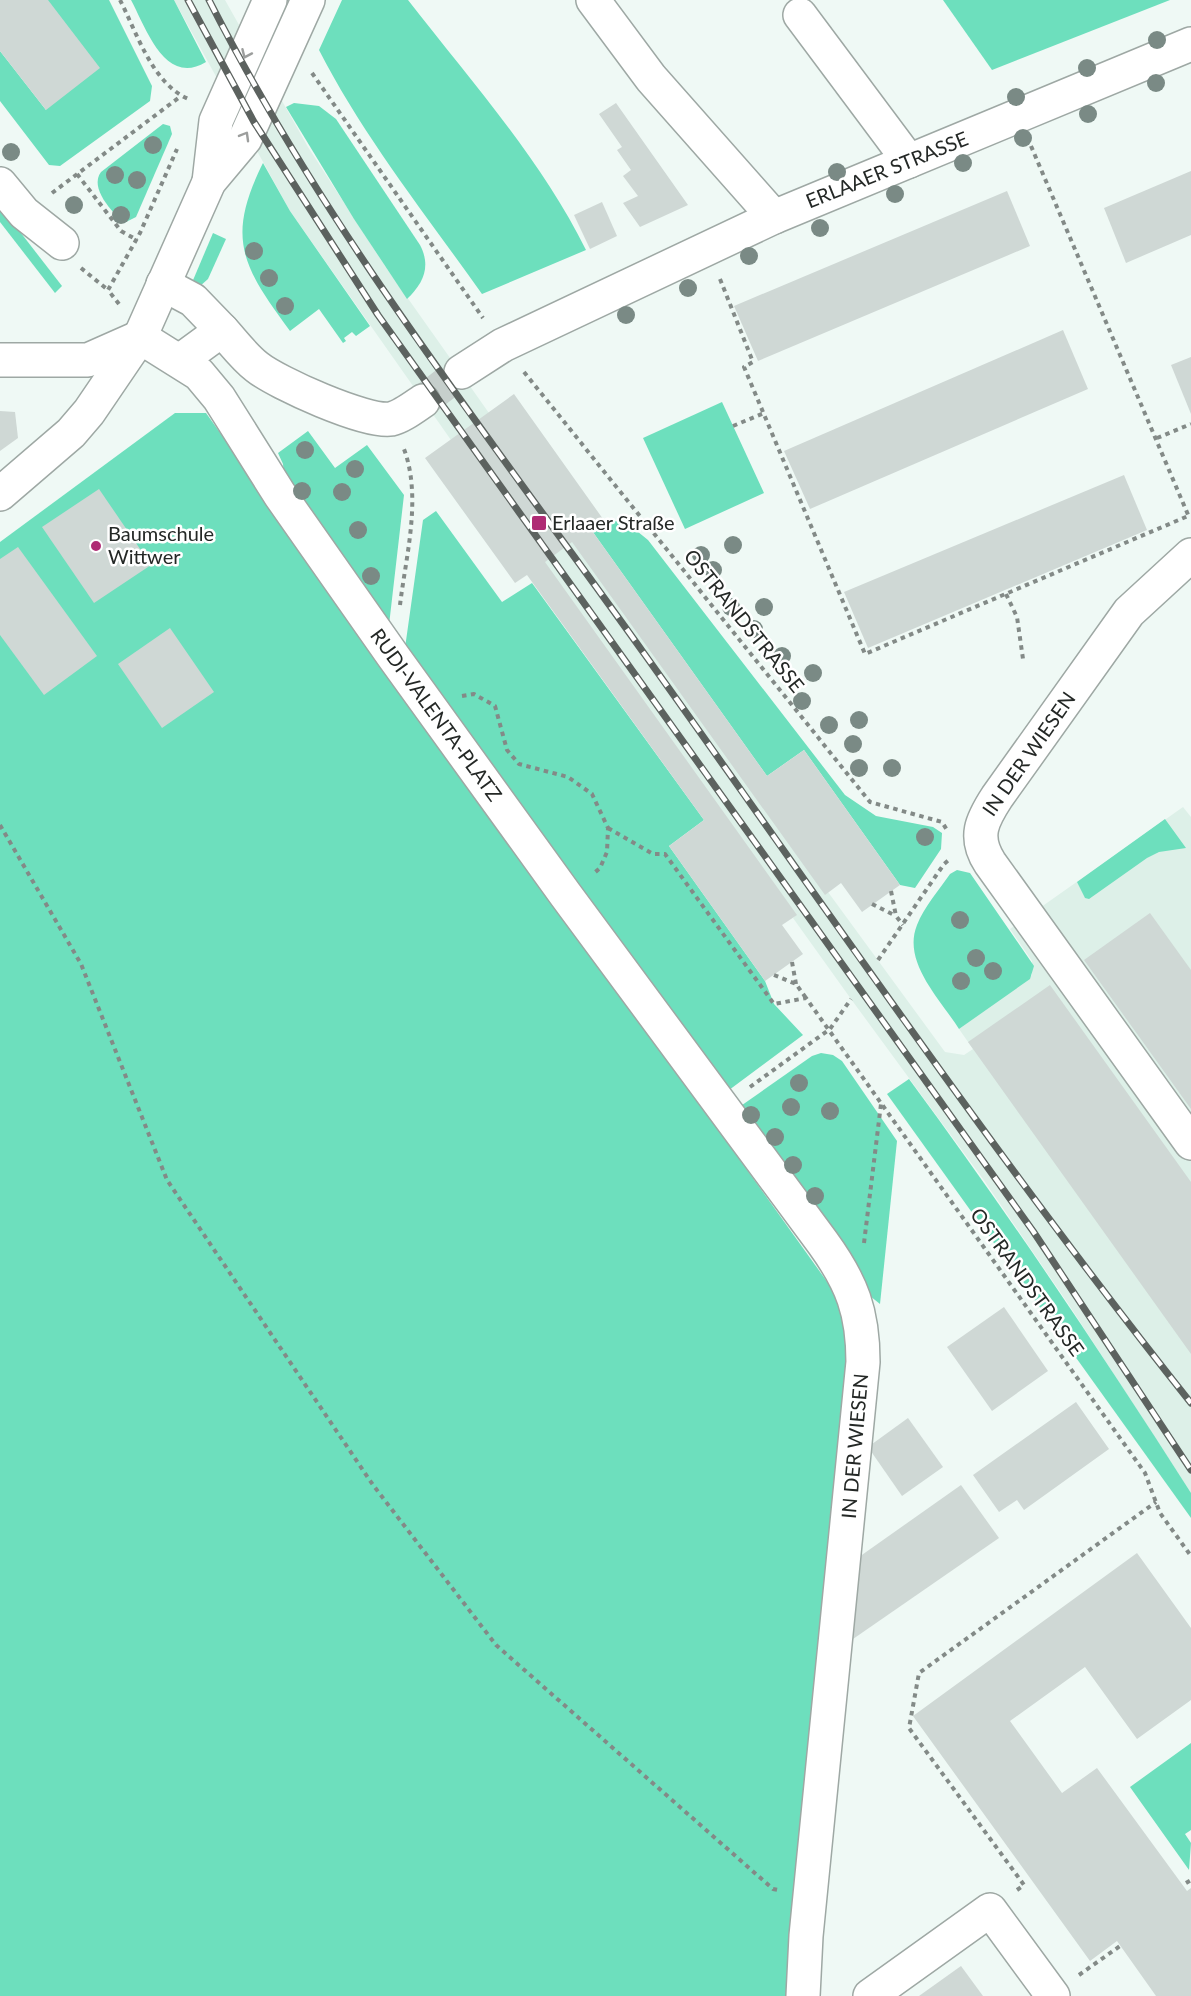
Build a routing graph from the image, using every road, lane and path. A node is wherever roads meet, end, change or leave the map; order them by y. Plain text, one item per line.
1 (120, 0) edge
2 (270, 0) edge
3 (308, 0) edge
4 (593, 0) edge
5 (800, 15) dead end
6 (1191, 44) edge
7 (309, 70) dead end
8 (1018, 116) junction
9 (178, 146) dead end
10 (909, 161) junction
11 (77, 174) junction
12 (209, 182) junction
13 (0, 184) edge
14 (24, 213) junction
15 (774, 217) junction
16 (137, 240) junction
17 (62, 243) dead end
18 (708, 247) junction
19 (163, 284) junction
20 (222, 330) junction
21 (140, 336) junction
22 (502, 345) junction
23 (0, 360) edge
24 (181, 360) junction
25 (461, 372) tunnel mouth
26 (423, 401) tunnel mouth
27 (764, 413) junction
28 (393, 419) junction
29 (1191, 424) edge
30 (733, 426) dead end
31 (1157, 438) junction
32 (0, 494) edge
33 (1190, 518) edge
34 (1191, 555) edge
35 (1006, 594) junction
36 (393, 656) junction
37 (1023, 659) dead end
38 (431, 706) junction
39 (0, 825) edge
40 (608, 828) junction
41 (969, 843) junction
42 (891, 891) dead end
43 (564, 894) junction
44 (872, 904) dead end
45 (896, 916) junction
46 (903, 925) junction
47 (878, 960) dead end
48 (792, 962) dead end
49 (774, 975) dead end
50 (796, 984) junction
51 (806, 998) junction
52 (851, 999) dead end
53 (830, 1029) junction
54 (881, 1103) junction
55 (722, 1106) junction
56 (1191, 1143) edge
57 (864, 1244) dead end
58 (1156, 1502) junction
59 (1191, 1556) edge
60 (1191, 1880) edge
61 (1186, 1883) dead end
62 (810, 1897) junction
63 (990, 1910) junction
64 (1120, 1946) dead end
65 (1052, 1995) edge
66 (803, 1996) edge
67 (870, 1996) edge

1 - 11 path
2 -> 12 street
12 -> 3 street
4 - 15 street
5 - 10 street
6 - 8 street, ERLAAER STRASSE
7 - 22 path, OSTRANDSTRASSE
8 - 10 street, ERLAAER STRASSE
8 - 31 path
9 - 16 path
10 - 15 street, ERLAAER STRASSE
11 - 14 path
11 - 16 path
12 - 19 street
13 - 14 street
14 - 17 street
15 - 18 street, ERLAAER STRASSE
16 - 21 path
18 - 22 street, ERLAAER STRASSE
18 - 27 path
19 - 20 street
19 - 21 street
20 - 24 street
20 - 28 street
21 - 23 street
21 - 24 street, RUDI-VALENTA-PLATZ
21 - 32 street
22 - 25 street, ERLAAER STRASSE
22 - 41 path, OSTRANDSTRASSE
24 - 36 street, RUDI-VALENTA-PLATZ
26 - 28 street
27 - 30 path
27 - 35 path
28 - 36 path
29 - 31 path
31 - 33 path
33 - 35 path
34 - 41 street, IN DER WIESEN
35 - 37 path
36 - 38 street, RUDI-VALENTA-PLATZ
38 - 40 path
38 - 43 street, RUDI-VALENTA-PLATZ
39 - 62 path
40 - 43 path
40 - 51 path
41 - 46 path
41 - 56 street
42 - 45 path
43 - 55 street, RUDI-VALENTA-PLATZ
44 - 45 path
45 - 46 path
46 - 47 path
48 - 50 path
49 - 50 path
50 - 51 path, OSTRANDSTRASSE
51 - 53 path, OSTRANDSTRASSE
52 - 53 path
53 - 54 path, OSTRANDSTRASSE
53 - 55 path
54 - 57 path
54 - 58 path, OSTRANDSTRASSE
55 - 62 street, IN DER WIESEN
58 - 59 path, OSTRANDSTRASSE
58 - 63 path
60 - 61 path
62 - 66 street, IN DER WIESEN
63 - 65 street
63 - 67 street
64 - 65 path

